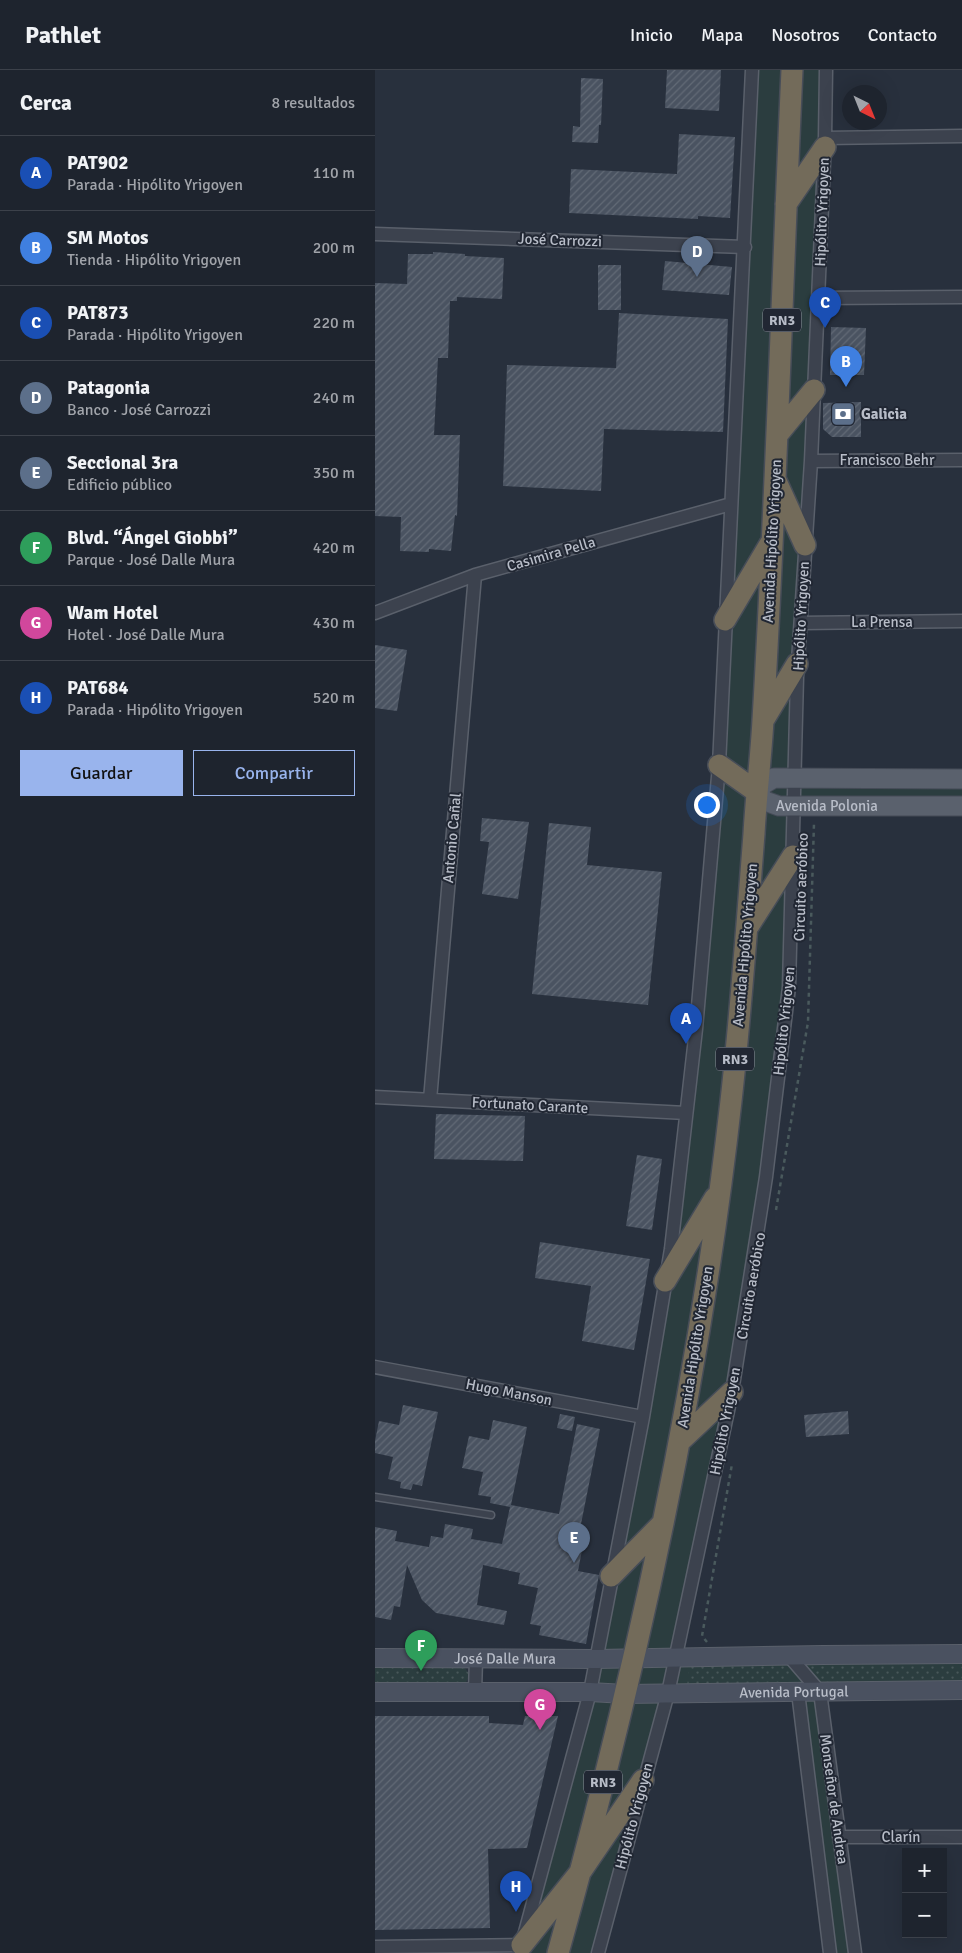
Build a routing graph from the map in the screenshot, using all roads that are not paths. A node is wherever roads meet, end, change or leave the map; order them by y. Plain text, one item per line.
1 (752, 70) edge
2 (792, 70) edge
3 (826, 70) edge
4 (962, 136) edge
5 (825, 142) junction
6 (786, 204) junction
7 (375, 234) edge
8 (745, 247) junction
9 (819, 298) junction
10 (962, 298) edge
11 (815, 390) junction
12 (777, 435) junction
13 (962, 460) edge
14 (811, 461) junction
15 (775, 478) junction
16 (731, 504) junction
17 (771, 542) junction
18 (805, 545) junction
19 (475, 575) junction
20 (375, 613) edge
21 (725, 620) junction
22 (801, 622) junction
23 (962, 622) edge
24 (797, 664) junction
25 (763, 721) junction
26 (719, 765) junction
27 (794, 778) junction
28 (962, 780) edge
29 (757, 792) junction
30 (793, 806) junction
31 (962, 806) edge
32 (793, 856) junction
33 (748, 928) junction
34 (375, 1097) edge
35 (430, 1100) junction
36 (686, 1113) junction
37 (720, 1189) junction
38 (665, 1281) junction
39 (375, 1367) edge
40 (732, 1392) junction
41 (643, 1417) junction
42 (680, 1441) junction
43 (375, 1497) edge
44 (491, 1515) dead end
45 (663, 1523) junction
46 (611, 1576) junction
47 (962, 1654) edge
48 (789, 1656) junction
49 (375, 1658) edge
50 (634, 1658) junction
51 (675, 1658) junction
52 (476, 1659) junction
53 (597, 1660) junction
54 (962, 1690) edge
55 (375, 1692) edge
56 (475, 1692) junction
57 (590, 1692) junction
58 (798, 1692) junction
59 (820, 1692) junction
60 (668, 1693) junction
61 (625, 1694) junction
62 (643, 1780) junction
63 (962, 1837) edge
64 (839, 1838) junction
65 (581, 1870) junction
66 (375, 1947) edge
67 (520, 1949) edge
68 (558, 1953) edge
69 (598, 1953) edge
70 (830, 1953) edge
71 (855, 1953) edge

1 - 8 street
2 - 6 highway, Avenida Hipólito Yrigoyen / RN3
3 - 5 street, Hipólito Yrigoyen
4 - 5 street
5 - 6 highway
5 - 9 street, Hipólito Yrigoyen
6 - 12 highway, Avenida Hipólito Yrigoyen / RN3
7 - 8 street, José Carrozzi
8 - 16 street
9 - 10 street
9 - 11 street, Hipólito Yrigoyen
11 - 12 highway
11 - 14 street, Hipólito Yrigoyen
12 - 15 highway, Avenida Hipólito Yrigoyen / RN3
13 - 14 street, Francisco Behr
14 - 18 street, Hipólito Yrigoyen
15 - 17 highway, Avenida Hipólito Yrigoyen / RN3
15 - 18 highway
16 - 19 street, Casimira Pella
16 - 21 street
17 - 21 highway
17 - 25 highway, Avenida Hipólito Yrigoyen / RN3
18 - 22 street, Hipólito Yrigoyen
19 - 20 street, Casimira Pella
19 - 35 street, Antonio Cañal
21 - 26 street
22 - 23 street, La Prensa
22 - 24 street, Hipólito Yrigoyen
24 - 25 highway
24 - 27 street, Hipólito Yrigoyen
25 - 29 highway, Avenida Hipólito Yrigoyen / RN3
26 - 29 highway
26 - 36 street
27 - 28 main road, Avenida Polonia
27 - 29 main road, Avenida Polonia
27 - 30 street, Hipólito Yrigoyen
29 - 30 main road, Avenida Polonia
29 - 33 highway, Avenida Hipólito Yrigoyen / RN3
30 - 31 main road, Avenida Polonia
30 - 32 street, Hipólito Yrigoyen
32 - 33 highway
32 - 40 street, Hipólito Yrigoyen
33 - 37 highway, Avenida Hipólito Yrigoyen / RN3
34 - 35 street, Fortunato Carante
35 - 36 street, Fortunato Carante
36 - 38 street
37 - 38 highway
37 - 42 highway, Avenida Hipólito Yrigoyen / RN3
38 - 41 street
39 - 41 street, Hugo Manson
40 - 42 highway
40 - 51 street, Hipólito Yrigoyen
41 - 46 street
42 - 45 highway, Avenida Hipólito Yrigoyen / RN3
43 - 44 lane
45 - 46 highway
45 - 50 highway, Avenida Hipólito Yrigoyen / RN3
46 - 53 street
47 - 48 main road
48 - 51 main road
48 - 59 street
49 - 52 main road, José Dalle Mura
50 - 51 main road
50 - 53 main road, José Dalle Mura
50 - 61 highway, Avenida Hipólito Yrigoyen / RN3
51 - 60 street, Hipólito Yrigoyen
52 - 53 main road, José Dalle Mura
52 - 56 street
53 - 57 street
54 - 59 main road, Avenida Portugal
55 - 56 main road
56 - 57 main road
57 - 61 main road
57 - 67 street
58 - 59 main road, Avenida Portugal
58 - 60 main road, Avenida Portugal
58 - 70 street, Monseñor de Andrea
59 - 64 street, Monseñor de Andrea
60 - 61 main road, Avenida Portugal
60 - 62 street, Hipólito Yrigoyen
61 - 65 highway, Avenida Hipólito Yrigoyen / RN3
62 - 65 highway
62 - 69 street, Hipólito Yrigoyen
63 - 64 street, Clarín
64 - 71 street, Monseñor de Andrea
65 - 67 highway
65 - 68 highway, Avenida Hipólito Yrigoyen / RN3
66 - 67 street

